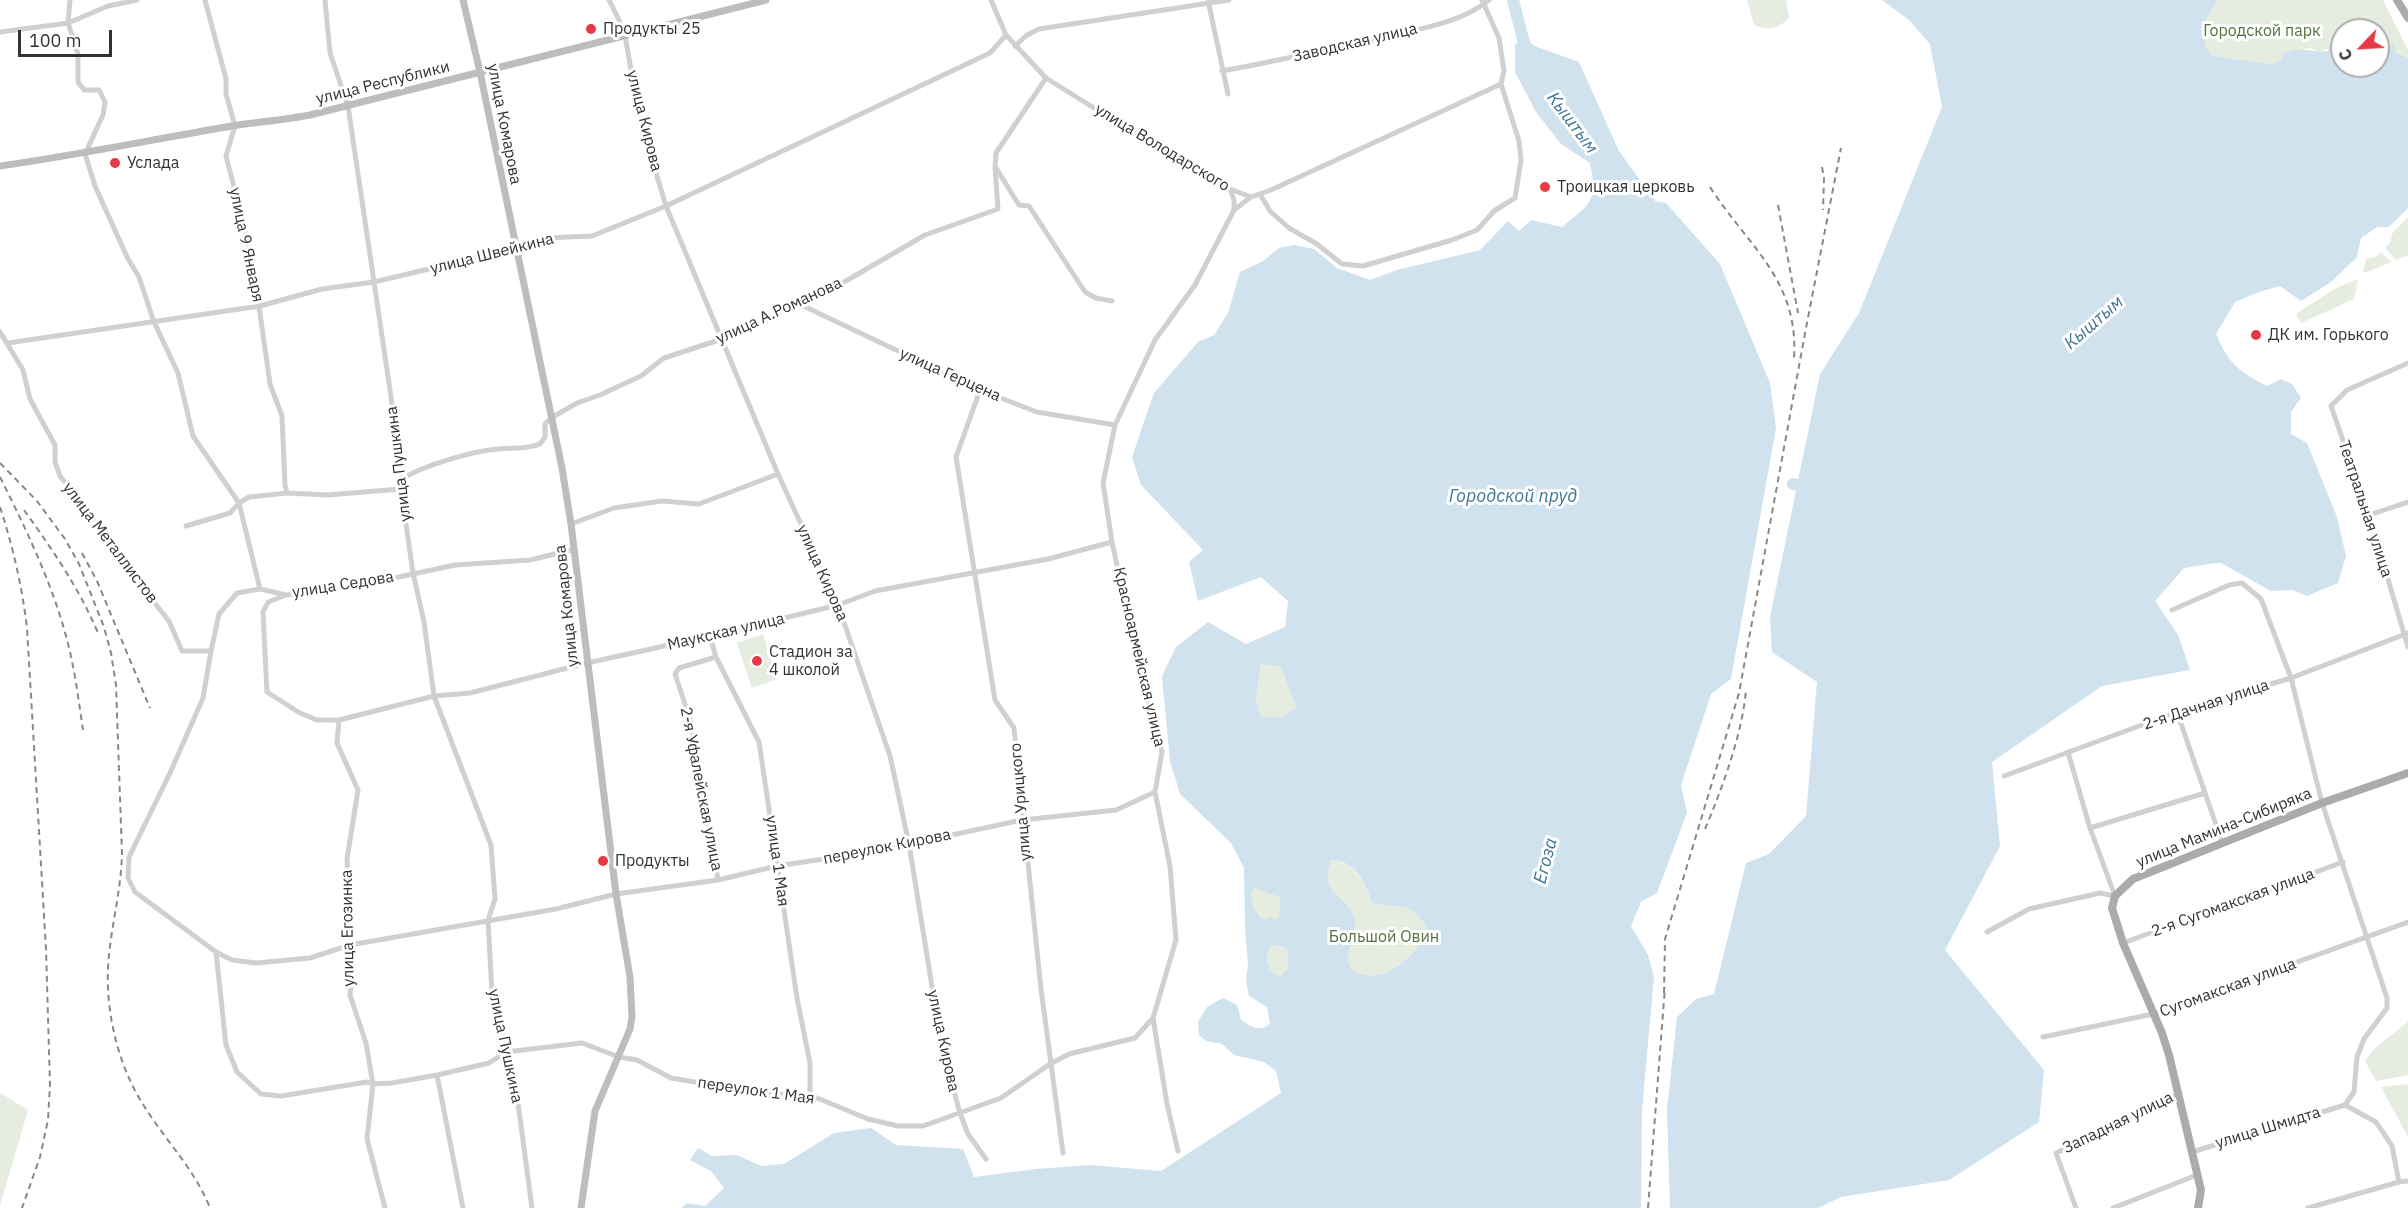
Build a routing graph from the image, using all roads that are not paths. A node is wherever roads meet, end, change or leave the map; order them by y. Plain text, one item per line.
1 (70, 0) edge
2 (137, 0) edge
3 (205, 0) edge
4 (325, 0) edge
5 (463, 0) edge
6 (609, 0) edge
7 (766, 0) edge
8 (991, 0) edge
9 (1229, 0) edge
10 (2397, 0) edge
11 (1208, 1) edge
12 (1485, 1) edge
13 (2408, 18) edge
14 (68, 23) junction
15 (0, 32) edge
16 (1006, 35) junction
17 (625, 36) junction
18 (1015, 46) junction
19 (1222, 71) junction
20 (480, 72) junction
21 (1046, 78) junction
22 (1500, 84) junction
23 (1228, 94) dead end
24 (348, 106) junction
25 (235, 126) junction
26 (85, 154) junction
27 (0, 166) edge
28 (995, 167) junction
29 (1230, 189) junction
30 (1260, 194) junction
31 (1251, 197) junction
32 (666, 206) junction
33 (1234, 210) junction
34 (515, 249) junction
35 (374, 282) junction
36 (793, 301) junction
37 (1112, 301) dead end
38 (260, 306) junction
39 (154, 322) junction
40 (0, 332) edge
41 (722, 339) junction
42 (8, 343) junction
43 (2408, 363) edge
44 (980, 390) junction
45 (551, 417) junction
46 (1115, 425) junction
47 (778, 474) junction
48 (403, 478) junction
49 (401, 489) junction
50 (288, 493) junction
51 (2408, 502) edge
52 (239, 503) junction
53 (2369, 515) junction
54 (571, 524) junction
55 (186, 526) dead end
56 (1112, 542) junction
57 (574, 549) junction
58 (974, 572) junction
59 (413, 573) junction
60 (260, 589) junction
61 (286, 595) junction
62 (838, 605) junction
63 (2172, 610) dead end
64 (2406, 634) edge
65 (710, 636) junction
66 (2408, 647) edge
67 (211, 651) junction
68 (717, 657) junction
69 (587, 663) junction
70 (2291, 678) junction
71 (434, 696) junction
72 (2177, 712) junction
73 (339, 720) junction
74 (2068, 752) junction
75 (2408, 773) edge
76 (2004, 776) dead end
77 (1155, 792) junction
78 (2205, 793) junction
79 (2322, 803) junction
80 (1022, 820) junction
81 (2090, 828) junction
82 (2222, 842) junction
83 (909, 844) junction
84 (2343, 862) junction
85 (777, 866) junction
86 (718, 880) junction
87 (616, 894) junction
88 (2115, 896) junction
89 (488, 920) junction
90 (2408, 921) edge
91 (1987, 932) dead end
92 (2368, 938) junction
93 (2122, 943) junction
94 (350, 945) junction
95 (216, 952) junction
96 (2153, 1014) junction
97 (1153, 1018) junction
98 (2043, 1037) dead end
99 (506, 1052) junction
100 (619, 1057) junction
101 (1050, 1064) junction
102 (437, 1076) junction
103 (373, 1084) junction
104 (2180, 1093) junction
105 (810, 1095) junction
106 (2345, 1105) junction
107 (960, 1113) junction
108 (1178, 1151) dead end
109 (2192, 1152) junction
110 (1063, 1153) dead end
111 (986, 1159) dead end
112 (2197, 1175) junction
113 (2408, 1181) edge
114 (2399, 1182) junction
115 (385, 1208) edge
116 (463, 1208) edge
117 (532, 1208) edge
118 (581, 1208) edge
119 (2076, 1208) edge
120 (2114, 1208) edge
121 (2198, 1208) edge
122 (2308, 1208) edge

1 - 14 street
2 - 14 street
3 - 25 street
4 - 24 street, улица Пушкина
5 - 20 street, улица Комарова
6 - 17 street, улица Кирова
7 - 17 street, улица Республики
8 - 16 street, улица Володарского
9 - 11 street
10 - 13 main road
11 - 18 street
11 - 19 street
12 - 19 street, Заводская улица
12 - 22 street
14 - 15 street
14 - 26 street
16 - 18 street, улица Володарского
16 - 32 street, улица Швейкина
17 - 20 street, улица Республики
17 - 32 street, улица Кирова
18 - 21 street, улица Володарского
19 - 23 street
20 - 24 street, улица Республики
20 - 34 street, улица Комарова
21 - 28 street, улица А.Романова
21 - 29 street, улица Володарского
22 - 30 street, улица Володарского
22 - 30 street
24 - 25 street, улица Республики
24 - 35 street, улица Пушкина
25 - 26 street, улица Республики
25 - 38 street, улица 9 Января
26 - 27 street, улица Республики
26 - 39 street
28 - 36 street, улица А.Романова
28 - 37 street
29 - 31 street, улица Володарского
29 - 33 street
30 - 31 street, улица Володарского
31 - 33 street, Красноармейская улица
32 - 34 street, улица Швейкина
32 - 41 street, улица Кирова
33 - 46 street, Красноармейская улица
34 - 35 street, улица Швейкина
34 - 45 street, улица Комарова
35 - 38 street, улица Швейкина
35 - 48 street, улица Пушкина
36 - 41 street, улица А.Романова
36 - 44 street, улица Герцена
38 - 39 street, улица Швейкина
38 - 50 street, улица 9 Января
39 - 42 street, улица Швейкина
39 - 52 street
40 - 42 street, улица Металлистов
41 - 45 street, улица А.Романова
41 - 47 street, улица Кирова
42 - 67 street, улица Металлистов
43 - 53 street, Театральная улица
44 - 46 street, улица Герцена
44 - 58 street, улица Урицкого
45 - 48 street
45 - 54 street, улица Комарова
46 - 56 street, Красноармейская улица
47 - 54 street
47 - 62 street, улица Кирова
48 - 49 street, улица Пушкина
49 - 50 street
49 - 59 street, улица Пушкина
50 - 52 street
51 - 53 street
52 - 55 street
52 - 60 street
53 - 64 street, Театральная улица
54 - 57 street, улица Комарова
56 - 58 street, Маукская улица
56 - 77 street, Красноармейская улица
57 - 59 street, улица Седова
57 - 69 street, улица Комарова
58 - 62 street, Маукская улица
58 - 80 street, улица Урицкого
59 - 61 street, улица Седова
59 - 71 street, улица Пушкина
60 - 61 street, улица Седова
60 - 67 street
61 - 73 street
62 - 65 street, Маукская улица
62 - 83 street, улица Кирова
63 - 70 street
64 - 66 street, Театральная улица
64 - 70 street, 2-я Дачная улица
65 - 68 street, улица 1 Мая
65 - 69 street, Маукская улица
67 - 95 street
68 - 85 street, улица 1 Мая
68 - 86 street, 2-я Уфалейская улица
69 - 71 street, Маукская улица
69 - 87 street, улица Комарова
70 - 72 street, 2-я Дачная улица
70 - 79 street
71 - 73 street, Маукская улица
71 - 89 street, улица Пушкина
72 - 74 street, 2-я Дачная улица
72 - 78 street
73 - 94 street, улица Егозинка
74 - 76 street, 2-я Дачная улица
74 - 81 street
75 - 79 main road, улица Мамина-Сибиряка
77 - 80 street, переулок Кирова
77 - 97 street, Красноармейская улица
78 - 81 street
78 - 82 street
79 - 82 main road, улица Мамина-Сибиряка
79 - 84 street
80 - 83 street, переулок Кирова
80 - 101 street, улица Урицкого
81 - 88 street
82 - 88 main road, улица Мамина-Сибиряка
83 - 85 street, переулок Кирова
83 - 107 street, улица Кирова
84 - 92 street
84 - 93 street, 2-я Сугомакская улица
85 - 86 street, переулок Кирова
85 - 105 street, улица 1 Мая
86 - 87 street, переулок Кирова
87 - 89 street, переулок Кирова
87 - 100 street, улица Комарова
88 - 91 street
88 - 93 main road
89 - 94 street
89 - 99 street, улица Пушкина
90 - 92 street, Сугомакская улица
92 - 96 street, Сугомакская улица
92 - 106 street
93 - 96 main road
94 - 95 street
94 - 103 street, улица Егозинка
95 - 103 street
96 - 98 street, Сугомакская улица
96 - 104 main road
97 - 101 street, переулок 1 Мая
97 - 108 street, Красноармейская улица
99 - 100 street, переулок 1 Мая
99 - 102 street
99 - 117 street, улица Пушкина
100 - 105 street, переулок 1 Мая
100 - 118 street, улица Комарова
101 - 107 street, переулок 1 Мая
101 - 110 street, улица Урицкого
102 - 103 street
102 - 116 street
103 - 115 street, улица Егозинка
104 - 109 main road
104 - 119 street, Западная улица
105 - 107 street, переулок 1 Мая
106 - 109 street, улица Шмидта
106 - 114 street
107 - 111 street, улица Кирова
109 - 112 main road
112 - 120 street
112 - 121 main road
113 - 114 street
114 - 122 street

